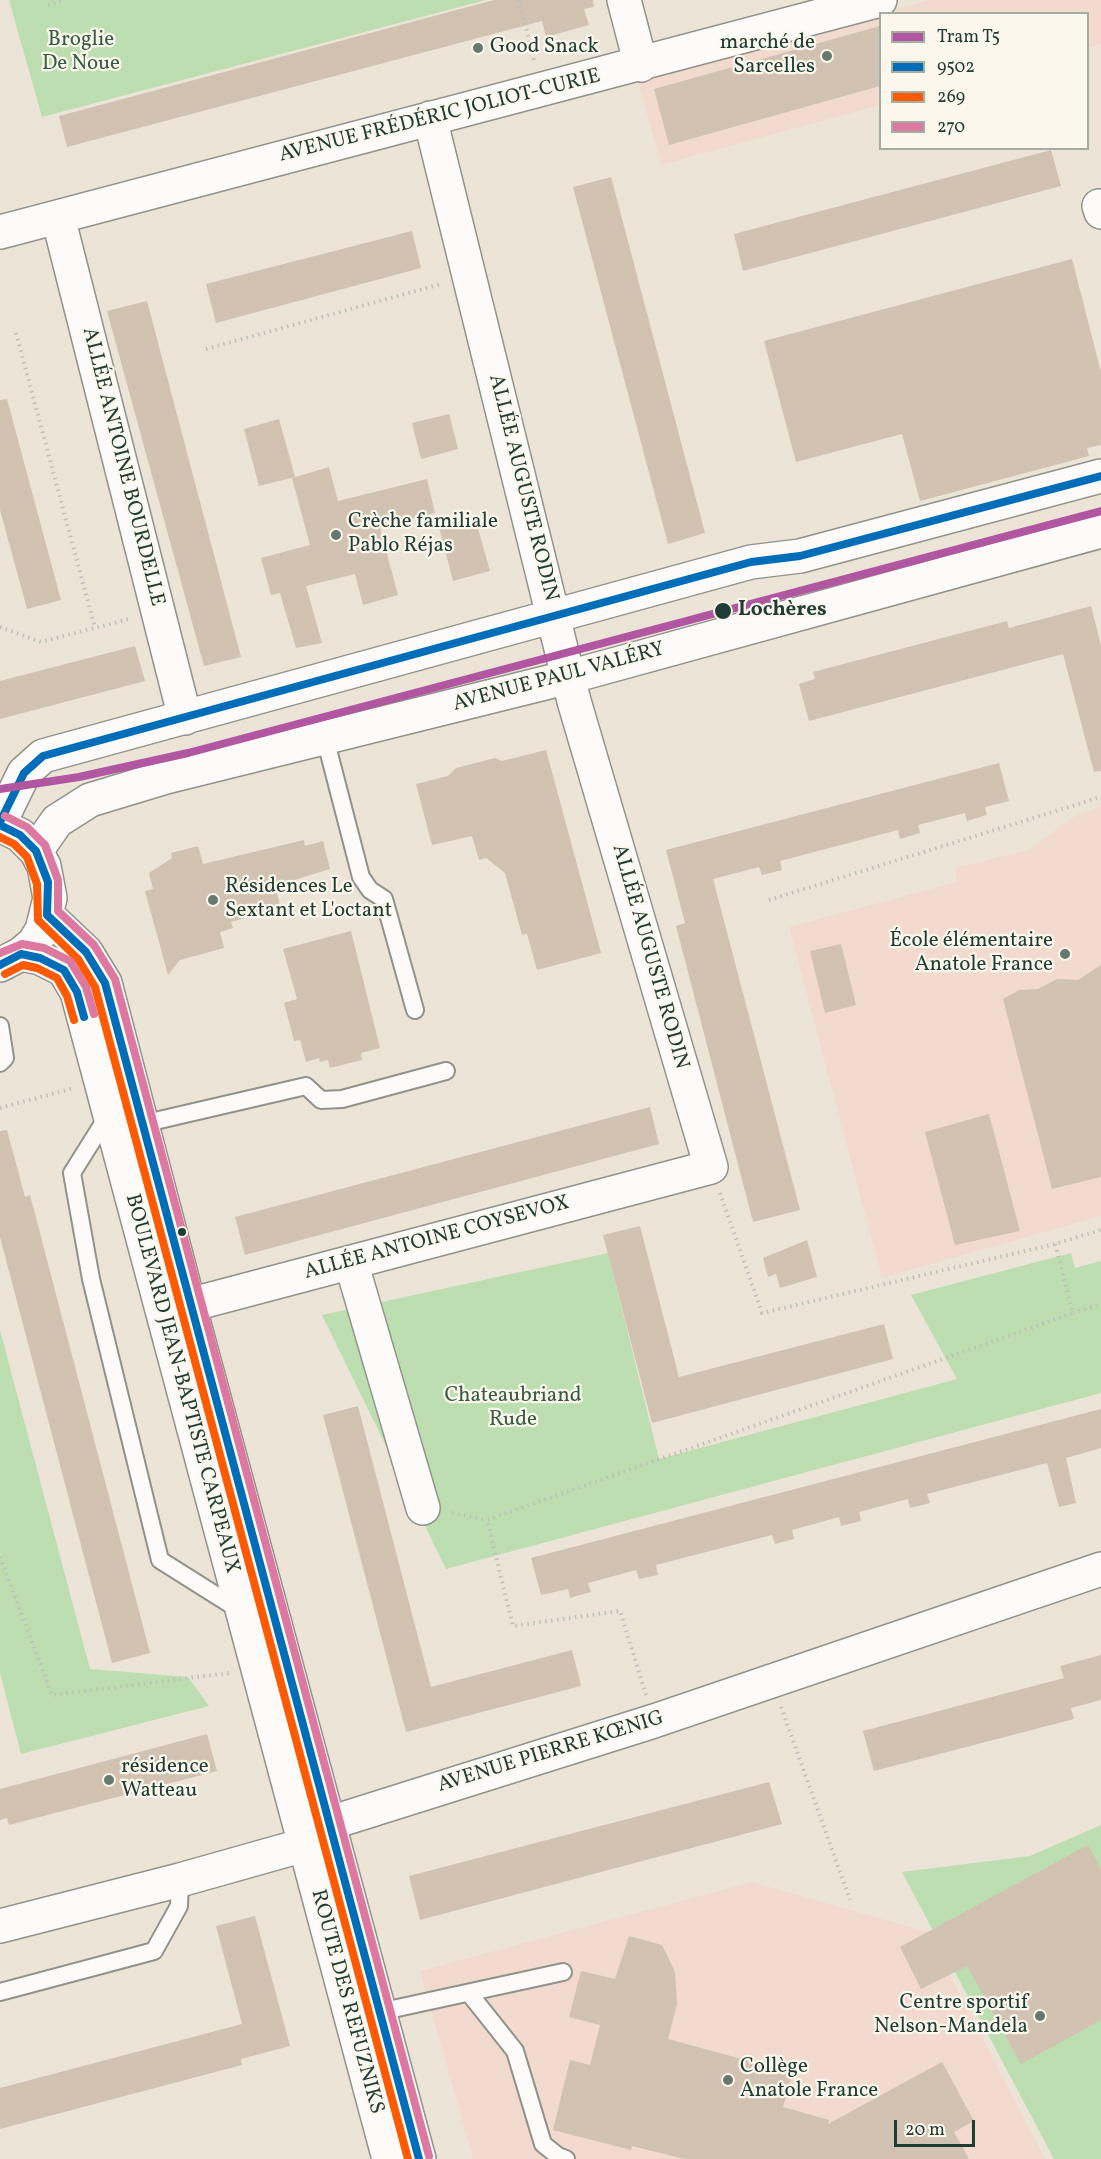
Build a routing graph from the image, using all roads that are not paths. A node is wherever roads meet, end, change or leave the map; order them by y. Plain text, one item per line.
1 (624, 0) edge
2 (880, 0) edge
3 (641, 65) junction
4 (430, 118) junction
5 (58, 217) junction
6 (0, 232) edge
7 (1101, 476) edge
8 (1101, 531) edge
9 (553, 616) junction
10 (569, 677) junction
11 (185, 718) junction
12 (325, 738) junction
13 (0, 824) edge
14 (36, 851) junction
15 (47, 915) junction
16 (10, 960) edge
17 (415, 1010) dead end
18 (0, 1026) edge
19 (0, 1064) edge
20 (446, 1071) dead end
21 (110, 1114) junction
22 (142, 1124) junction
23 (711, 1167) joint
24 (351, 1262) junction
25 (176, 1309) junction
26 (423, 1508) road end
27 (1101, 1569) edge
28 (242, 1611) junction
29 (315, 1834) junction
30 (180, 1880) junction
31 (0, 1926) edge
32 (562, 1972) dead end
33 (0, 1992) edge
34 (469, 1993) junction
35 (379, 2012) junction
36 (388, 2159) edge
37 (419, 2159) edge
38 (566, 2159) edge

1 - 3 street
2 - 3 street, AVENUE FRÉDÉRIC JOLIOT-CURIE
3 - 4 street, AVENUE FRÉDÉRIC JOLIOT-CURIE
4 - 5 street, AVENUE FRÉDÉRIC JOLIOT-CURIE
4 - 9 street, ALLÉE AUGUSTE RODIN
5 - 6 street, AVENUE FRÉDÉRIC JOLIOT-CURIE
5 - 11 street, ALLÉE ANTOINE BOURDELLE
7 - 9 street
8 - 10 street, AVENUE PAUL VALÉRY
9 - 10 street, ALLÉE AUGUSTE RODIN
9 - 11 street
10 - 12 street, AVENUE PAUL VALÉRY
10 - 23 street, ALLÉE AUGUSTE RODIN
11 - 13 street
12 - 14 street, AVENUE PAUL VALÉRY
12 - 17 lane
13 - 14 street
14 - 15 street
15 - 16 street
15 - 22 street, BOULEVARD JEAN-BAPTISTE CARPEAUX
16 - 21 street, BOULEVARD JEAN-BAPTISTE CARPEAUX
18 - 19 lane
20 - 22 lane
21 - 25 street, BOULEVARD JEAN-BAPTISTE CARPEAUX
21 - 28 lane
22 - 25 street, BOULEVARD JEAN-BAPTISTE CARPEAUX
23 - 24 street, ALLÉE ANTOINE COYSEVOX
24 - 25 street, ALLÉE ANTOINE COYSEVOX
24 - 26 street
25 - 28 street, BOULEVARD JEAN-BAPTISTE CARPEAUX
25 - 29 street, BOULEVARD JEAN-BAPTISTE CARPEAUX
27 - 29 street, AVENUE PIERRE KŒNIG
28 - 29 street, BOULEVARD JEAN-BAPTISTE CARPEAUX
29 - 30 street, AVENUE PIERRE KŒNIG
29 - 35 street, ROUTE DES REFUZNIKS
29 - 36 street, ROUTE DES REFUZNIKS
30 - 31 street, AVENUE PIERRE KŒNIG
30 - 33 lane
32 - 34 lane
34 - 35 lane
34 - 38 lane
35 - 37 street, ROUTE DES REFUZNIKS

